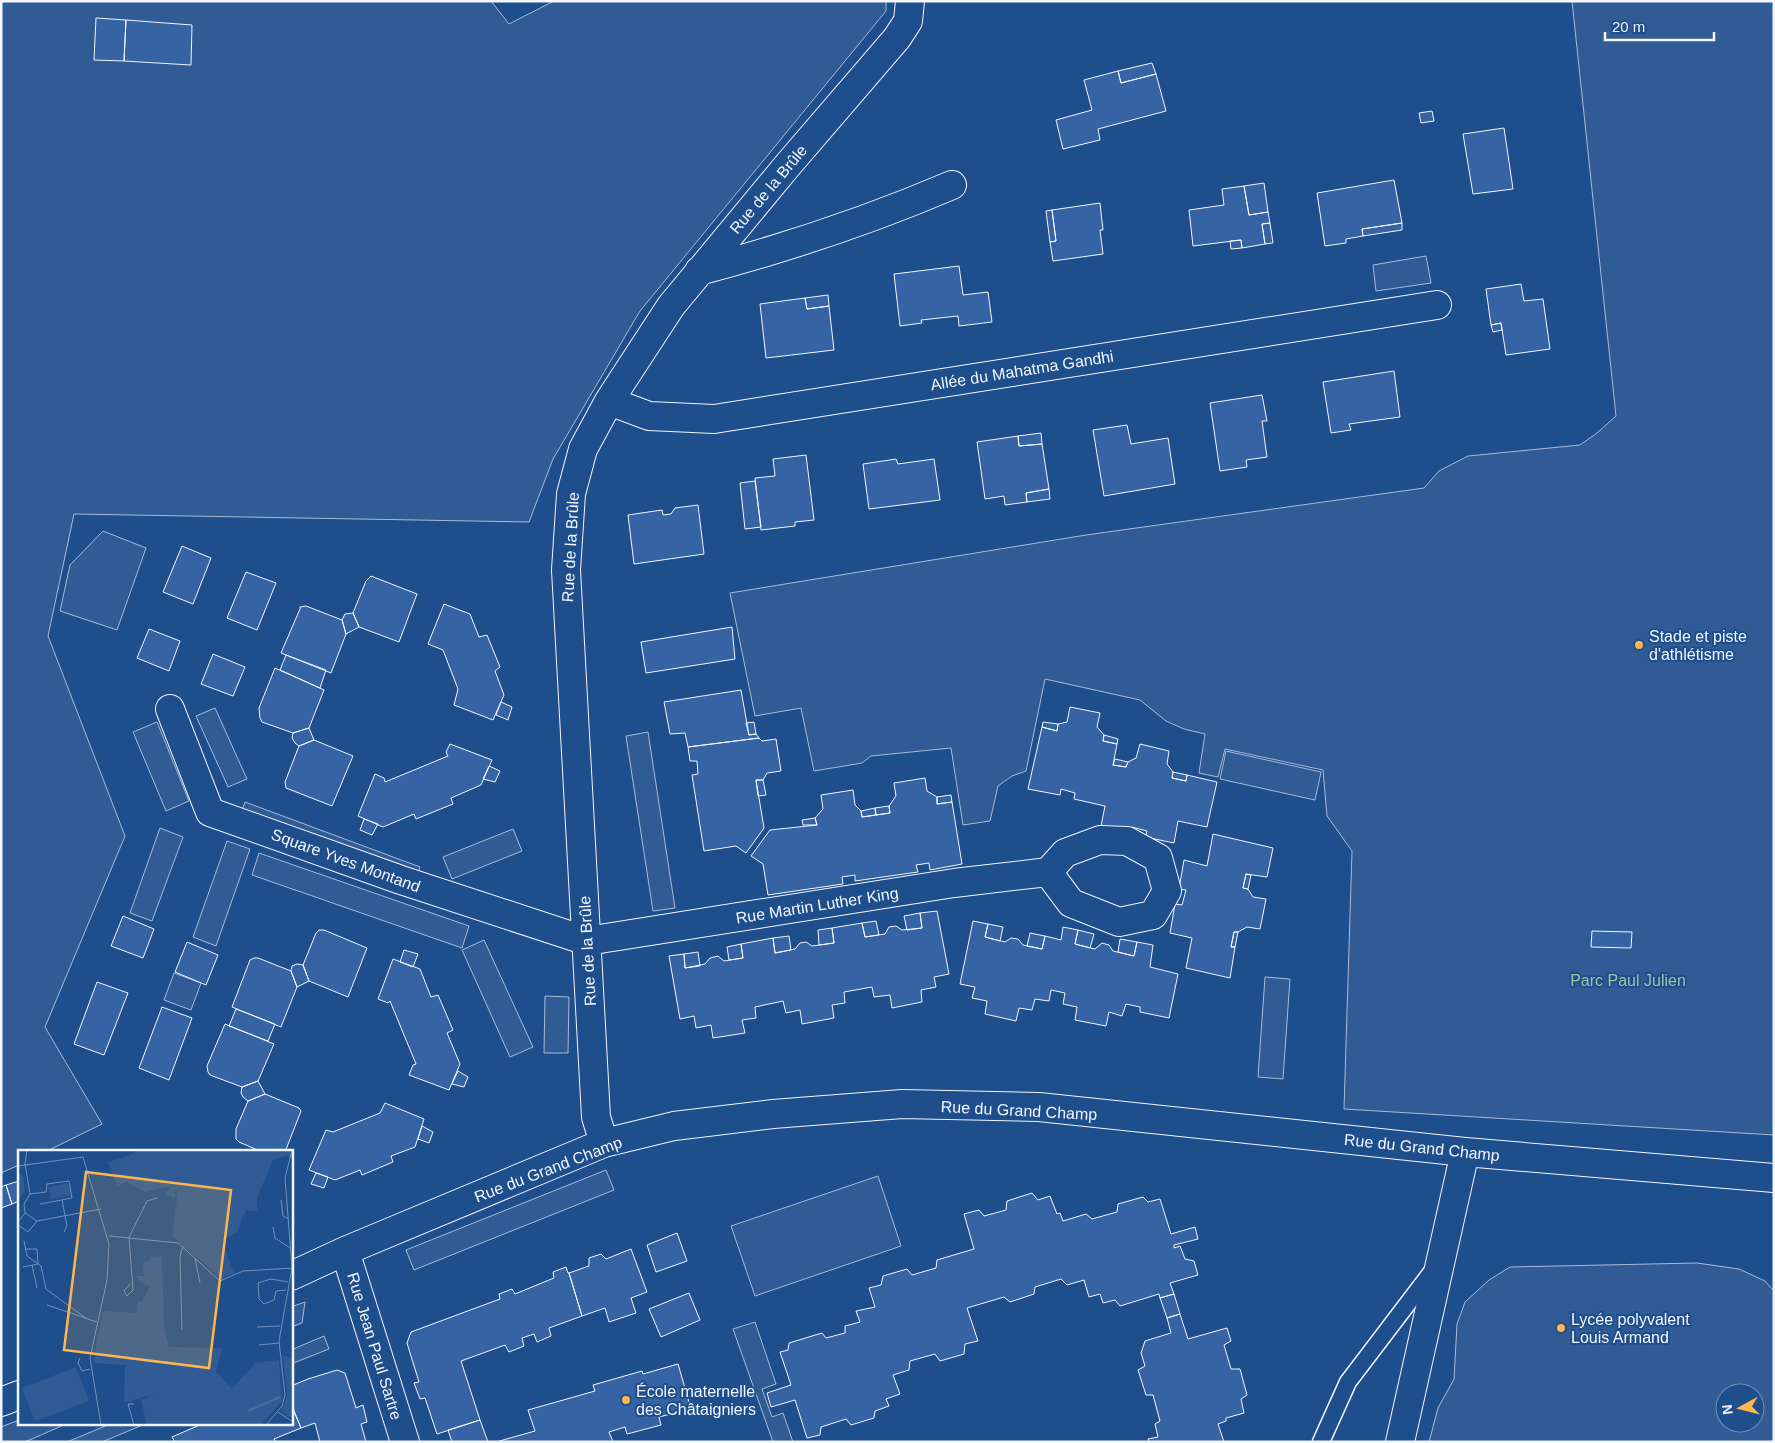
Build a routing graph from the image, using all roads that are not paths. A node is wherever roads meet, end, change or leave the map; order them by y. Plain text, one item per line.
1 (910, 1) edge
2 (952, 184) dead end
3 (699, 271) junction
4 (1437, 305) dead end
5 (608, 401) junction
6 (170, 709) dead end
7 (1048, 872) dead end
8 (587, 941) junction
9 (604, 1143) junction
10 (1465, 1152) junction
11 (1774, 1178) edge
12 (345, 1251) junction
13 (1442, 1259) junction
14 (292, 1276) edge
15 (18, 1395) edge
16 (1, 1402) edge
17 (405, 1442) edge
18 (1320, 1442) edge
19 (1400, 1442) edge

1 - 3 street, Rue de la Brûle
2 - 3 street
3 - 5 street, Rue de la Brûle
4 - 5 street, Allée du Mahatma Gandhi
5 - 8 street, Rue de la Brûle
6 - 8 street, Square Yves Montand
7 - 8 street, Rue Martin Luther King
8 - 9 street, Rue de la Brûle
9 - 10 street, Rue du Grand Champ
9 - 12 street, Rue du Grand Champ
10 - 11 street, Rue du Grand Champ
10 - 13 street
12 - 14 street, Rue du Grand Champ
12 - 17 street, Rue Jean Paul Sartre
13 - 18 lane
13 - 19 street
15 - 16 street

